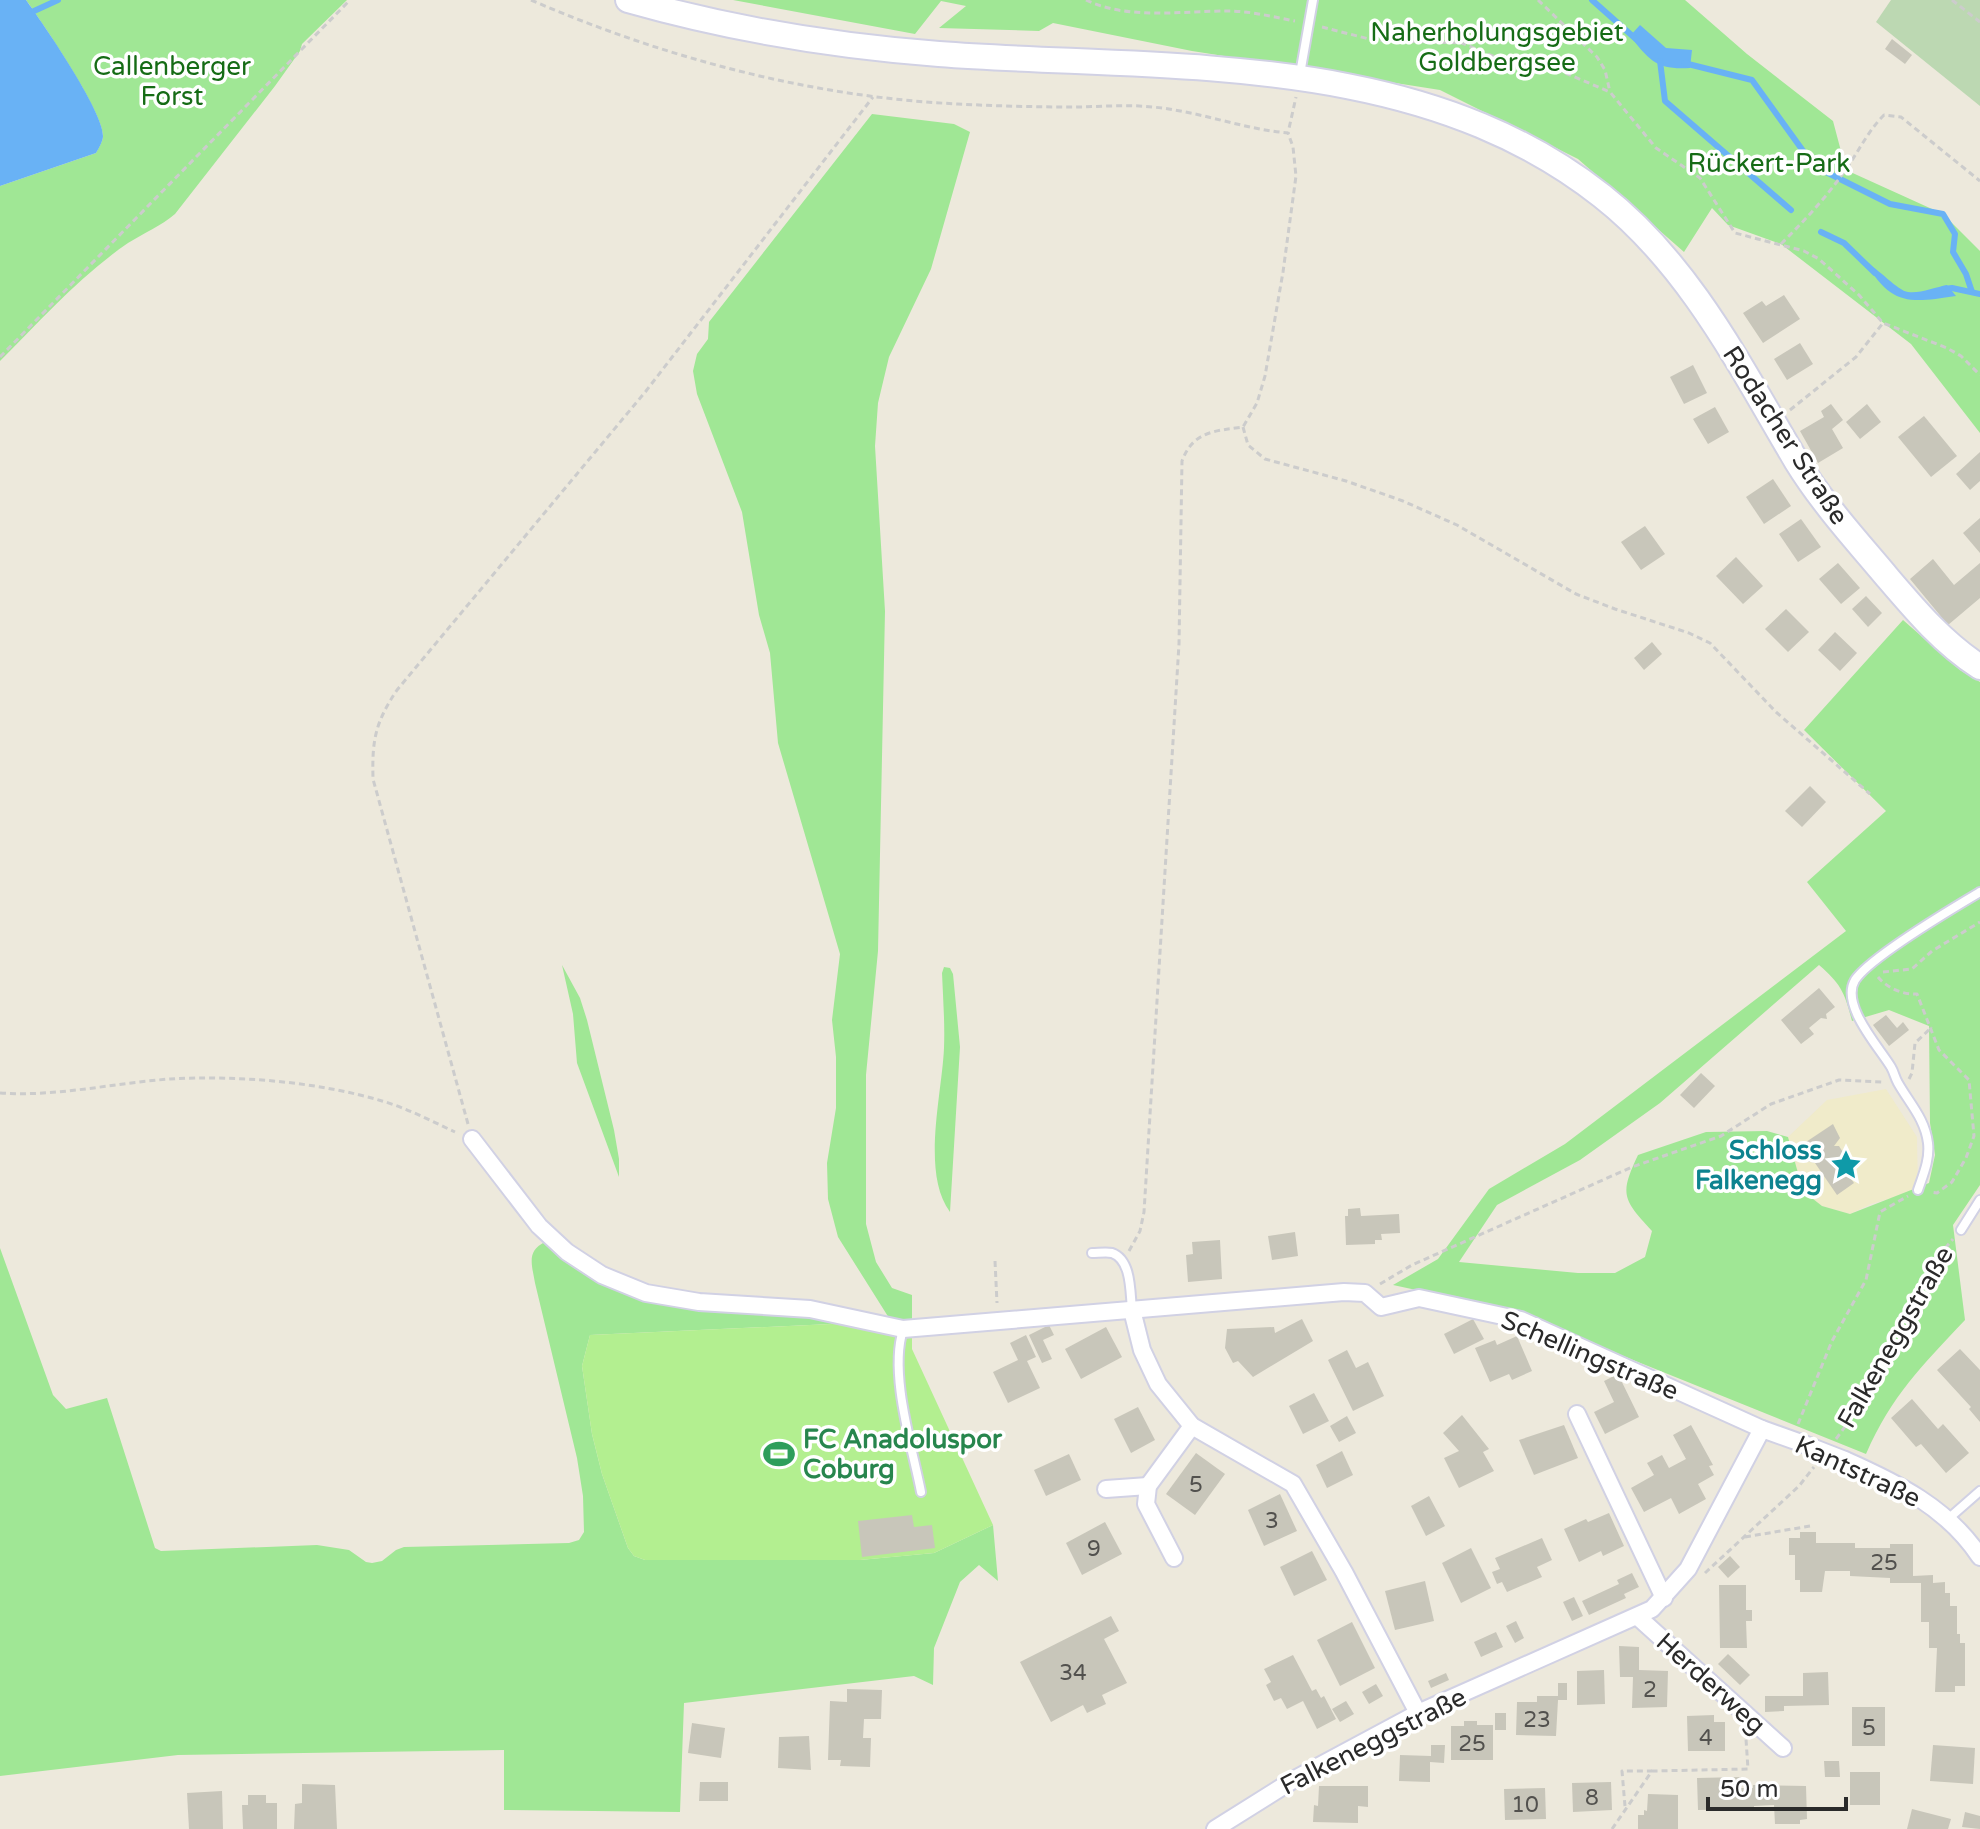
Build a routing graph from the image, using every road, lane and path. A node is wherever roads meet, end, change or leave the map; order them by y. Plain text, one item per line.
1 (350, 0) edge
2 (531, 0) edge
3 (628, 0) edge
4 (1086, 0) edge
5 (1313, 0) edge
6 (1538, 0) edge
7 (1952, 0) edge
8 (1980, 22) edge
9 (1308, 23) junction
10 (1300, 77) junction
11 (1610, 92) junction
12 (873, 97) junction
13 (1288, 133) junction
14 (1980, 181) edge
15 (1781, 244) junction
16 (1883, 323) junction
17 (0, 357) edge
18 (1980, 375) edge
19 (1775, 422) junction
20 (1243, 427) junction
21 (1980, 667) edge
22 (1870, 794) dead end
23 (1980, 892) edge
24 (1980, 922) edge
25 (1871, 966) junction
26 (1932, 1027) junction
27 (1898, 1083) junction
28 (0, 1093) edge
29 (472, 1139) junction
30 (1918, 1190) junction
31 (1980, 1200) edge
32 (1961, 1230) joint
33 (1092, 1253) dead end
34 (995, 1261) dead end
35 (1123, 1261) junction
36 (1365, 1293) junction
37 (1132, 1310) junction
38 (985, 1322) junction
39 (903, 1329) junction
40 (1577, 1414) dead end
41 (1192, 1426) junction
42 (1797, 1427) dead end
43 (1762, 1429) junction
44 (1835, 1439) dead end
45 (1817, 1463) dead end
46 (1148, 1486) junction
47 (1106, 1489) dead end
48 (1980, 1491) edge
49 (921, 1492) dead end
50 (1948, 1519) junction
51 (1810, 1526) dead end
52 (1745, 1537) junction
53 (1980, 1557) edge
54 (1174, 1558) dead end
55 (1698, 1577) dead end
56 (1664, 1598) junction
57 (1638, 1617) junction
58 (1418, 1713) junction
59 (1745, 1714) junction
60 (1783, 1748) dead end
61 (1652, 1771) junction
62 (1625, 1807) junction
63 (1215, 1829) edge
64 (1612, 1829) edge

1 - 17 path
2 - 12 path
3 - 10 street, Rodacher Straße
4 - 9 path
5 - 9 lane
6 - 11 path
7 - 8 path
9 - 10 lane
9 - 11 path
10 - 13 path
10 - 19 street, Rodacher Straße
11 - 15 path
12 - 13 path
12 - 29 path
13 - 20 path
14 - 15 path
15 - 16 path
16 - 18 path
16 - 19 path
19 - 21 street, Rodacher Straße
20 - 22 path
20 - 35 path
23 - 25 lane
24 - 25 path
25 - 26 path
25 - 27 lane
26 - 27 path
26 - 30 path
27 - 30 lane
27 - 36 path
28 - 29 path
29 - 39 street, Schellingstraße
30 - 42 path
31 - 32 lane, Falkeneggstraße
32 - 44 path, Falkeneggstraße
33 - 35 lane
34 - 38 path
35 - 37 lane
36 - 37 street, Schellingstraße
36 - 43 street, Schellingstraße
37 - 38 street, Schellingstraße
37 - 41 street
38 - 39 street, Schellingstraße
39 - 49 lane
40 - 56 street
41 - 46 street
41 - 58 street
43 - 50 street, Kantstraße, bridge
43 - 56 street, Falkeneggstraße
45 - 52 path
46 - 47 street
46 - 54 street
48 - 50 lane
50 - 53 street, Kantstraße
51 - 52 path
52 - 55 path
56 - 57 street, Falkeneggstraße
57 - 58 street, Falkeneggstraße
57 - 59 street, Herderweg
58 - 63 street, Falkeneggstraße
59 - 60 street, Herderweg
59 - 61 path
61 - 62 path
61 - 62 path
62 - 64 path

